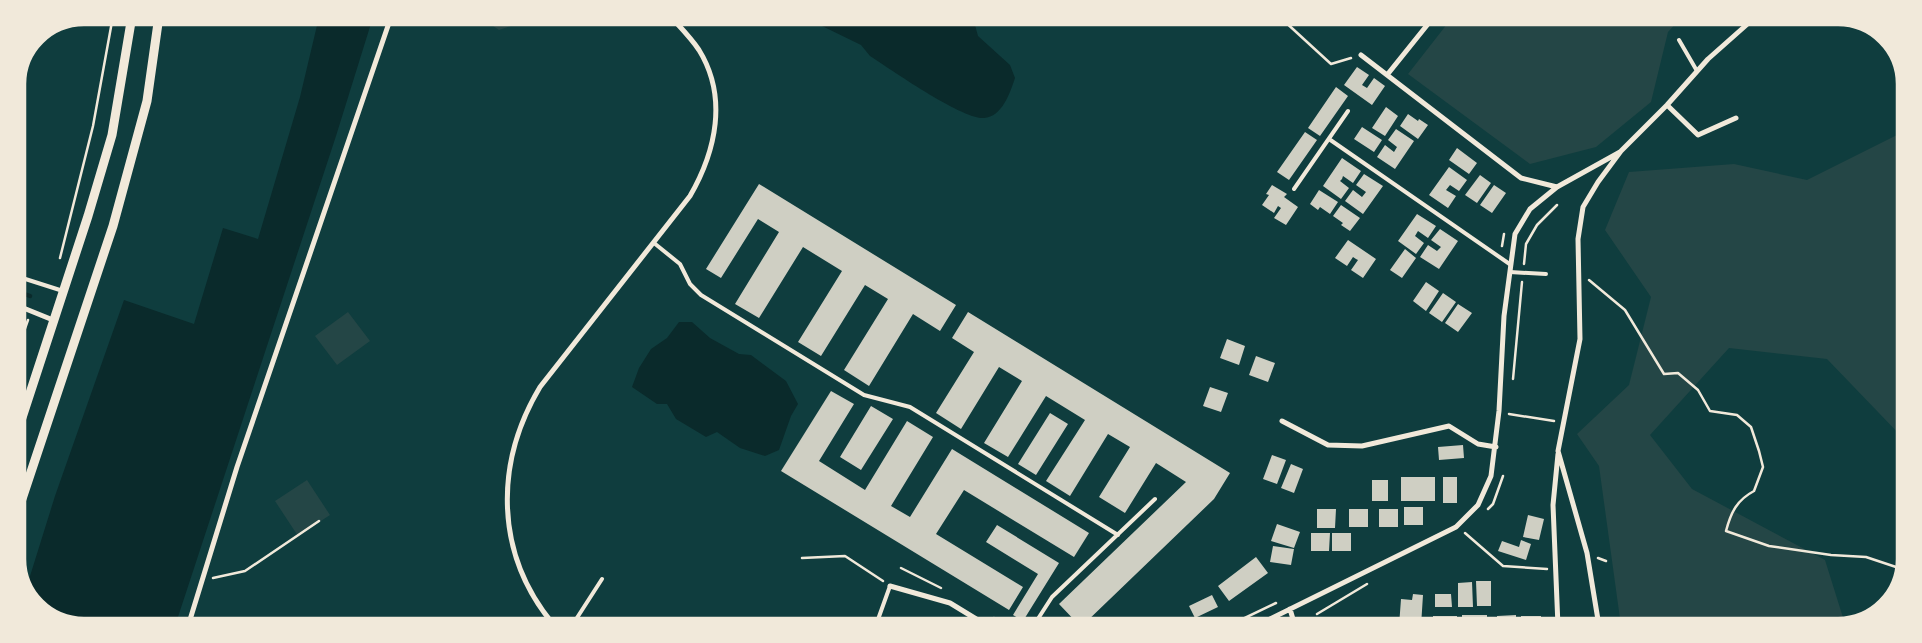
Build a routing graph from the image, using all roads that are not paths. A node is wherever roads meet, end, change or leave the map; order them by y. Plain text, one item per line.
1 (130, 25) edge
2 (158, 25) edge
3 (387, 25) edge
4 (678, 25) edge
5 (1427, 25) edge
6 (1747, 25) edge
7 (1679, 40) dead end
8 (1361, 54) road end
9 (1697, 72) junction
10 (1386, 75) junction
11 (1667, 105) junction
12 (1348, 111) dead end
13 (1736, 118) dead end
14 (1328, 139) junction
15 (1621, 151) junction
16 (1557, 187) junction
17 (1294, 189) dead end
18 (654, 243) junction
19 (1511, 265) junction
20 (1510, 272) junction
21 (1546, 274) dead end
22 (25, 279) edge
23 (63, 291) junction
24 (25, 309) edge
25 (53, 320) junction
26 (25, 408) edge
27 (1282, 421) dead end
28 (1496, 447) junction
29 (1558, 452) junction
30 (25, 490) edge
31 (1155, 499) dead end
32 (1118, 535) junction
33 (602, 579) dead end
34 (890, 586) joint
35 (1290, 609) junction
36 (191, 618) edge
37 (549, 618) edge
38 (577, 618) edge
39 (879, 618) edge
40 (975, 618) edge
41 (1038, 618) edge
42 (1272, 618) edge
43 (1293, 618) edge
44 (1558, 618) edge
45 (1598, 618) edge

1 - 23 street
2 - 30 street
3 - 36 street
4 - 18 street
5 - 10 street
6 - 9 street
7 - 9 lane
8 - 10 street
9 - 11 street
10 - 16 street
11 - 13 street
11 - 15 street
12 - 14 lane
14 - 17 lane
14 - 19 lane
15 - 16 street
15 - 29 street
16 - 19 street
18 - 32 lane
18 - 37 street
19 - 20 street
20 - 21 lane
20 - 28 street
22 - 23 lane
23 - 25 street
24 - 25 street
25 - 26 street
27 - 28 street
28 - 35 street
29 - 44 street
29 - 45 street
31 - 32 lane
32 - 41 lane
33 - 38 lane
34 - 39 lane
34 - 40 street
35 - 42 street
35 - 43 street

